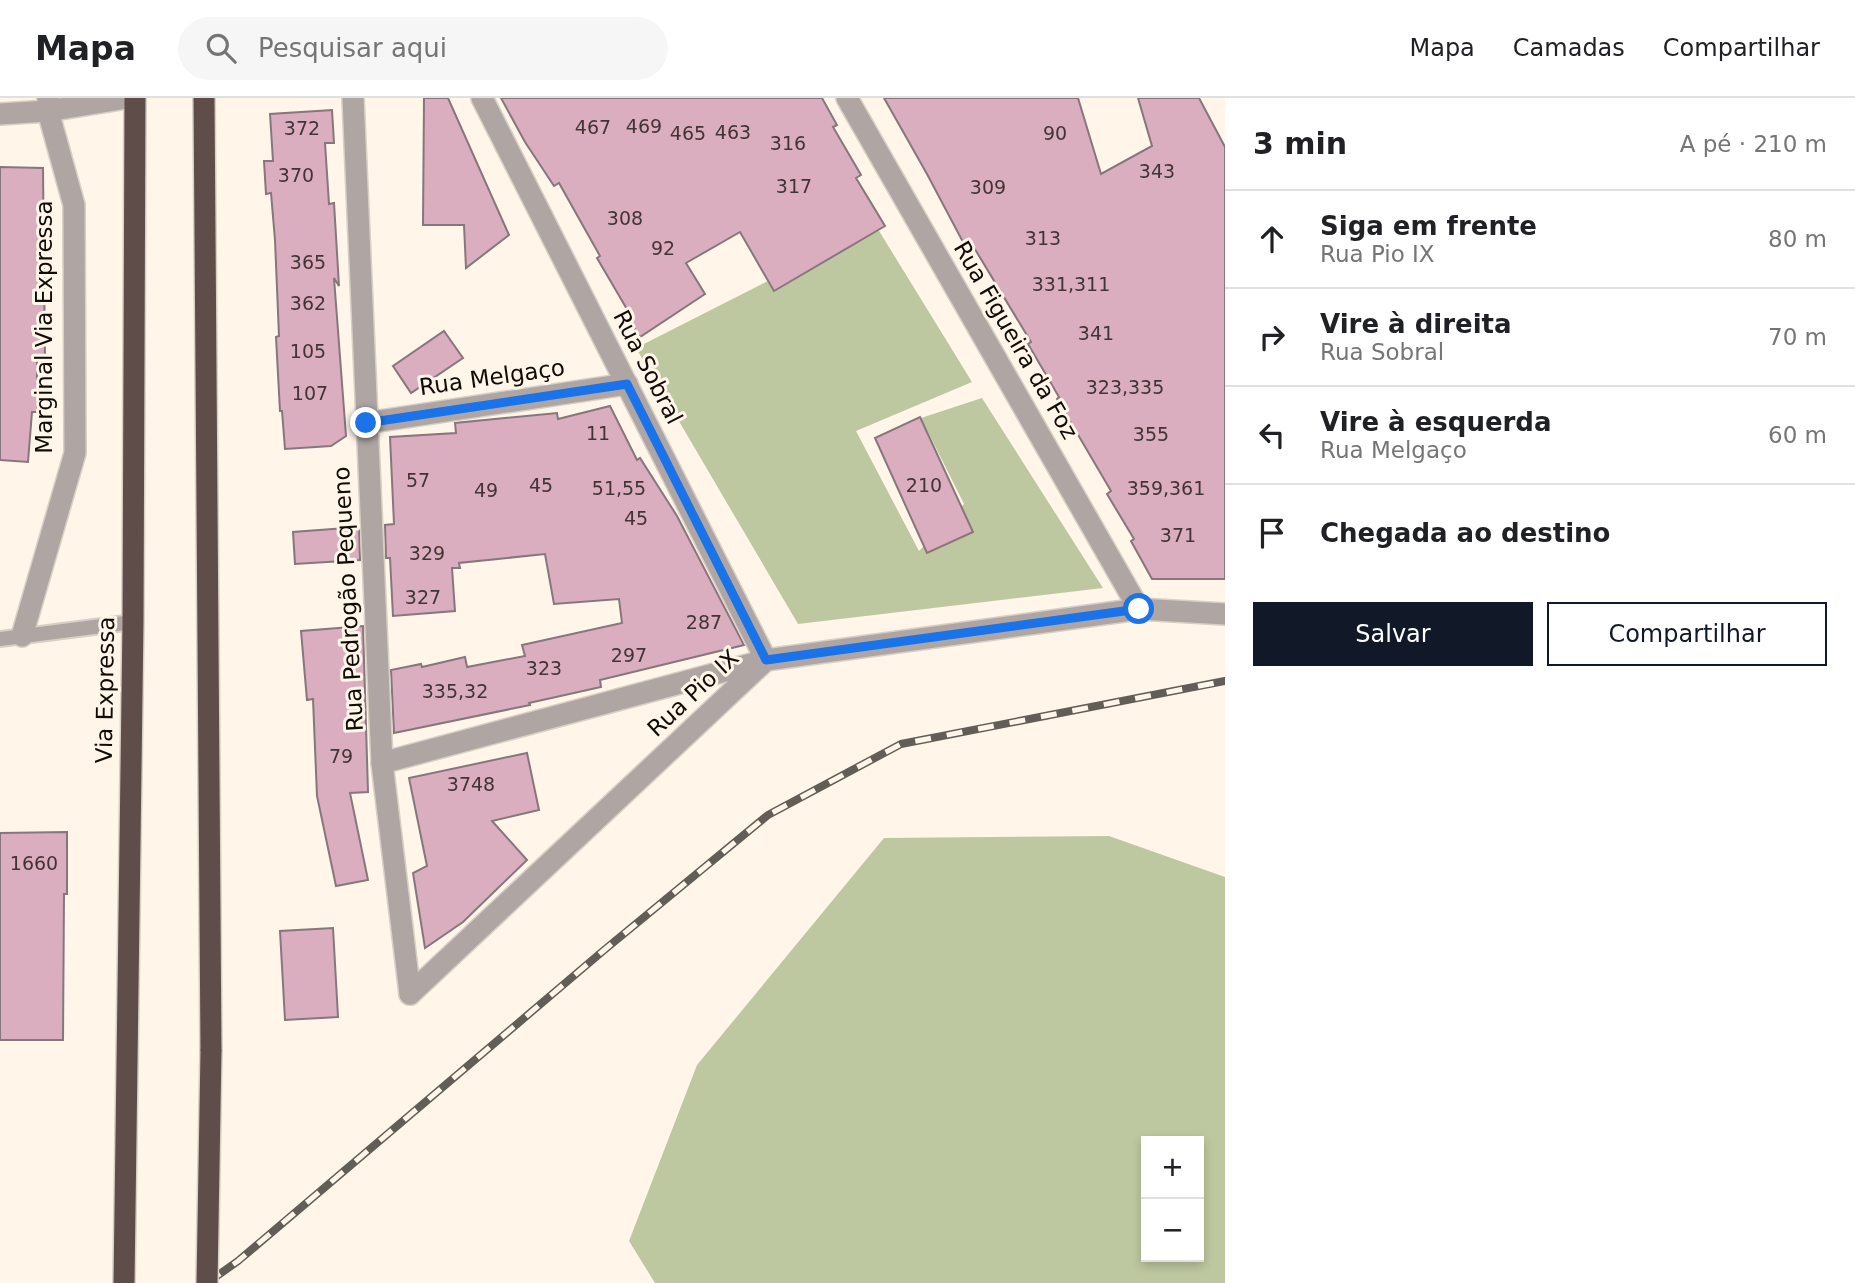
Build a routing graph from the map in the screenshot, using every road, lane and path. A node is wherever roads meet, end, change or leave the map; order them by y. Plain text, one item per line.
1 (127, 98) edge
2 (135, 98) edge
3 (204, 98) edge
4 (353, 98) edge
5 (482, 98) edge
6 (847, 98) edge
7 (48, 104) edge
8 (0, 114) edge
9 (627, 384) junction
10 (366, 423) junction
11 (1139, 609) junction
12 (1225, 614) edge
13 (133, 622) junction
14 (22, 636) junction
15 (0, 639) edge
16 (766, 660) junction
17 (382, 763) junction
18 (411, 994) joint
19 (124, 1283) edge
20 (207, 1283) edge

1 - 7 street
2 - 13 highway, Via Expressa
3 - 20 highway, bridge
4 - 10 street, Rua Pedrogão Pequeno
5 - 9 street, Rua Sobral
6 - 11 street, Rua Figueira da Foz
7 - 8 street
7 - 14 street, Marginal Via Expressa
9 - 10 street, Rua Melgaço
9 - 16 street, Rua Sobral
10 - 17 street, Rua Pedrogão Pequeno
11 - 12 street, Rua Pio IX
11 - 16 street, Rua Pio IX
13 - 14 lane
13 - 19 highway, Via Expressa
14 - 15 lane
16 - 17 street
16 - 18 street, Rua Pio IX
17 - 18 street, Rua Pedrogão Pequeno

